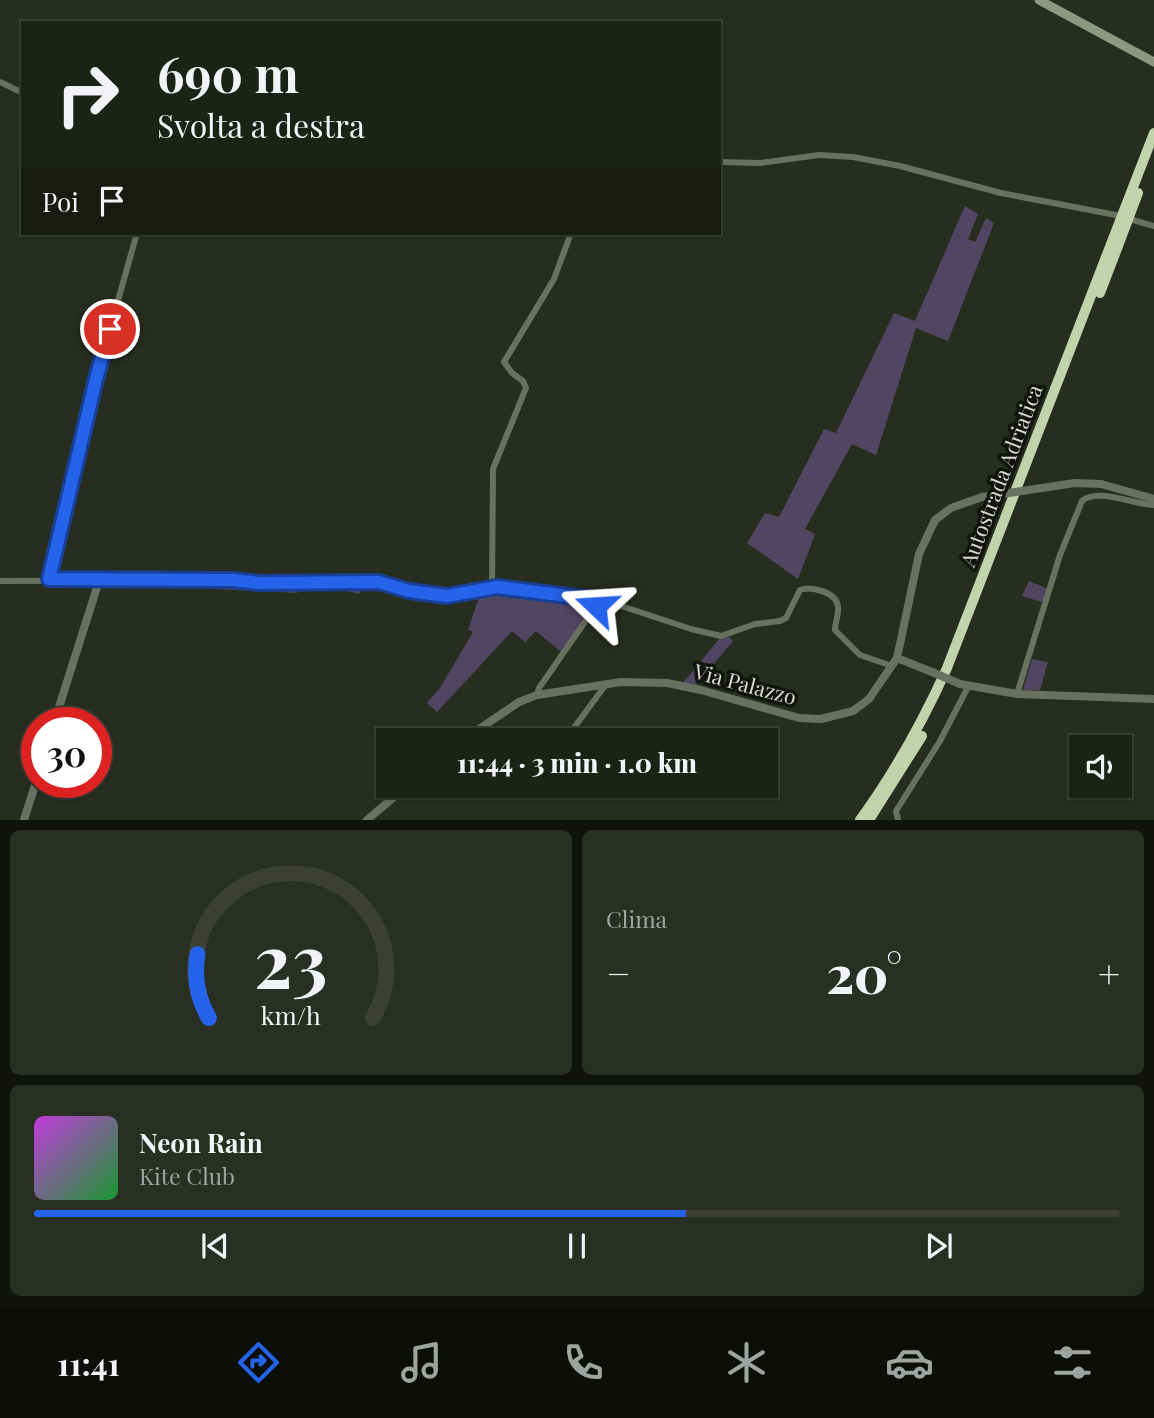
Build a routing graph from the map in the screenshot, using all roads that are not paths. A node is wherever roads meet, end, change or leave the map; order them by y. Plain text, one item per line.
1 (1039, 0) edge
2 (1154, 62) edge
3 (0, 82) edge
4 (21, 92) edge
5 (1154, 133) edge
6 (1154, 152) edge
7 (721, 162) edge
8 (1154, 226) edge
9 (136, 235) edge
10 (570, 235) edge
11 (1114, 245) junction
12 (1154, 502) edge
13 (49, 579) junction
14 (0, 581) edge
15 (99, 581) junction
16 (492, 588) junction
17 (597, 602) junction
18 (894, 662) junction
19 (607, 683) junction
20 (964, 686) junction
21 (1017, 694) junction
22 (537, 695) junction
23 (1154, 699) edge
24 (59, 707) edge
25 (481, 728) edge
26 (574, 728) edge
27 (31, 798) edge
28 (393, 798) edge
29 (24, 820) edge
30 (367, 820) edge
31 (860, 820) edge
32 (869, 820) edge
33 (898, 820) edge

1 - 2 main road
3 - 4 street
5 - 11 highway, Autostrada Adriatica, bridge
6 - 11 highway, Autostrada Adriatica, bridge
7 - 8 street
9 - 13 street
10 - 16 street
11 - 31 highway, Autostrada Adriatica
11 - 32 highway, Autostrada Adriatica
12 - 18 street, Via Palazzo, bridge
12 - 21 street
13 - 14 street
13 - 15 street
15 - 16 street
15 - 24 street
16 - 17 street
17 - 18 street
17 - 22 street
18 - 19 street, Via Palazzo
18 - 20 street, bridge
19 - 22 street, Via Palazzo
19 - 26 street
20 - 21 street
20 - 33 street
21 - 23 street
22 - 25 street, Via Palazzo
27 - 29 street
28 - 30 street

